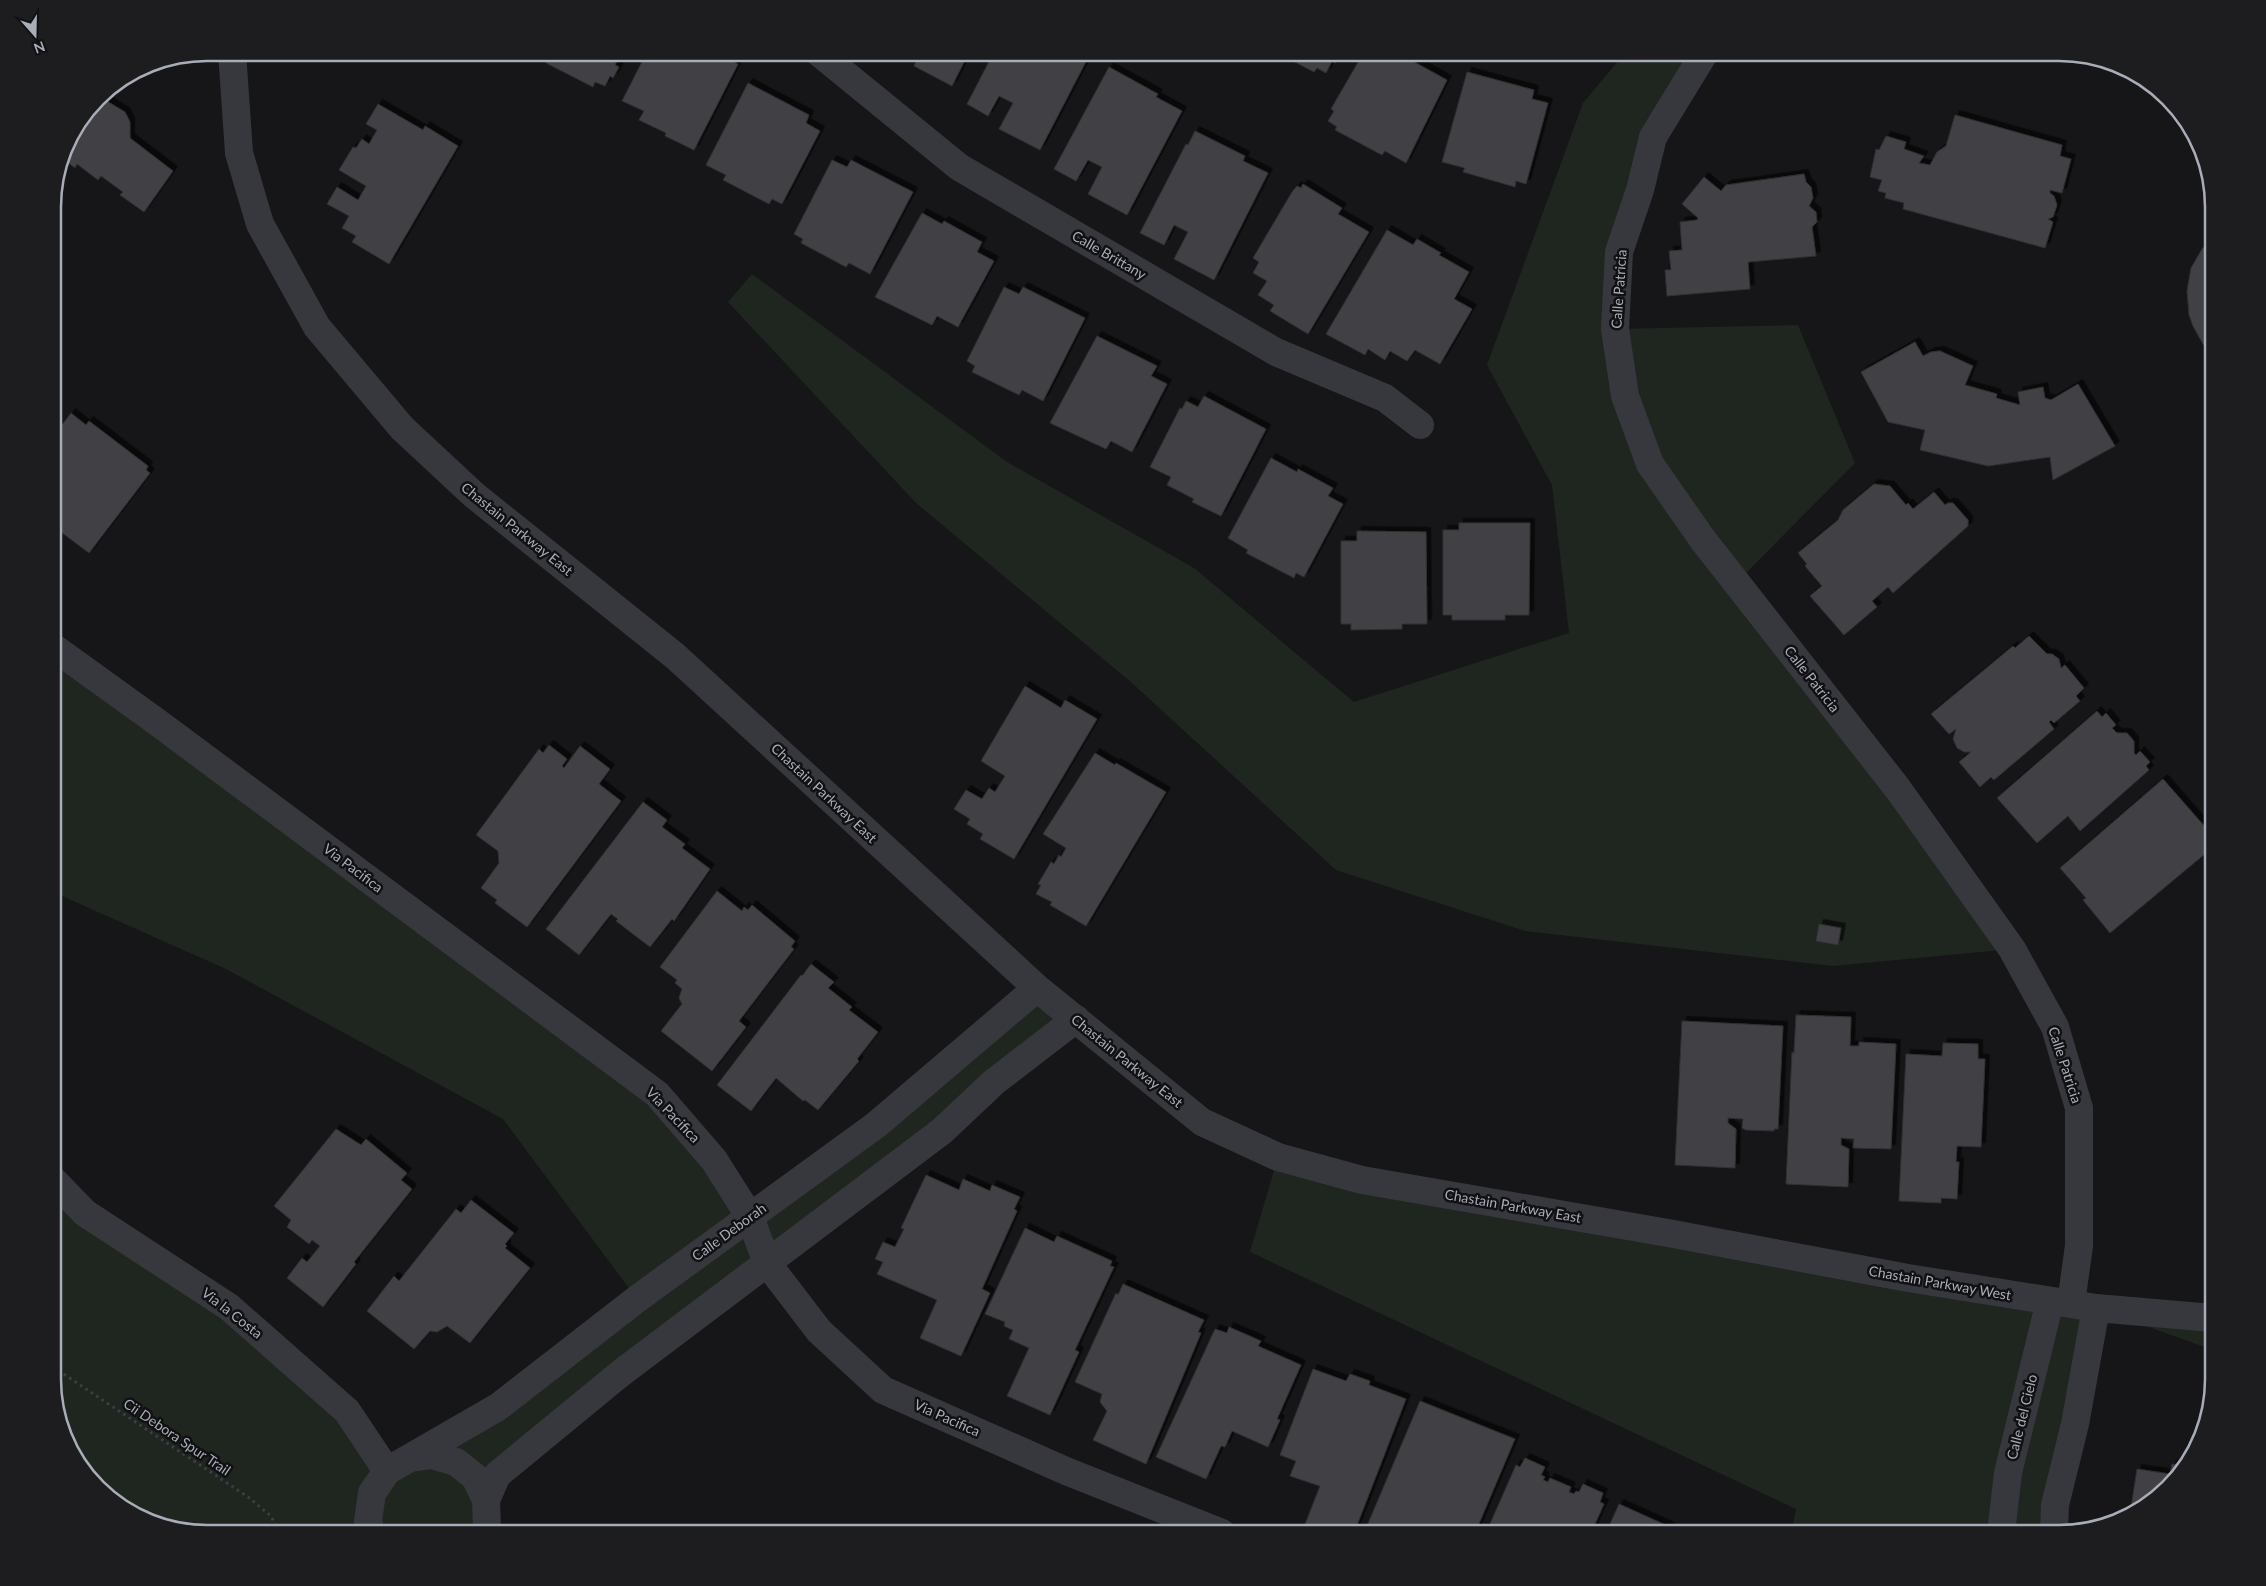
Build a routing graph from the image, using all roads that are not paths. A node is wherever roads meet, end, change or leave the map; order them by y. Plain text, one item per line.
1 (1699, 61) edge
2 (233, 62) edge
3 (830, 62) edge
4 (1420, 425) dead end
5 (62, 653) edge
6 (1036, 988) junction
7 (1076, 1019) junction
8 (62, 1189) edge
9 (750, 1217) junction
10 (1668, 1233) joint
11 (767, 1263) junction
12 (2072, 1304) junction
13 (2205, 1317) edge
14 (398, 1465) junction
15 (486, 1500) junction
16 (369, 1525) edge
17 (486, 1525) edge
18 (1200, 1525) edge
19 (2002, 1525) edge
20 (2054, 1525) edge

1 - 12 street, Calle Patricia
2 - 6 street, Chastain Parkway East
3 - 4 street, Calle Brittany
5 - 9 street, Via Pacifica
6 - 7 street, Chastain Parkway East
6 - 9 street, Calle Deborah
7 - 10 street, Chastain Parkway East
7 - 11 street
8 - 14 street, Via la Costa
9 - 11 street, Via Pacifica
9 - 14 street, Calle Deborah
10 - 12 street, Chastain Parkway West
11 - 15 street
11 - 18 street, Via Pacifica
12 - 13 street, Chastain Parkway West
12 - 19 street, Calle del Cielo
12 - 20 street
14 - 15 street
14 - 16 street, Calle Deborah
15 - 17 street

